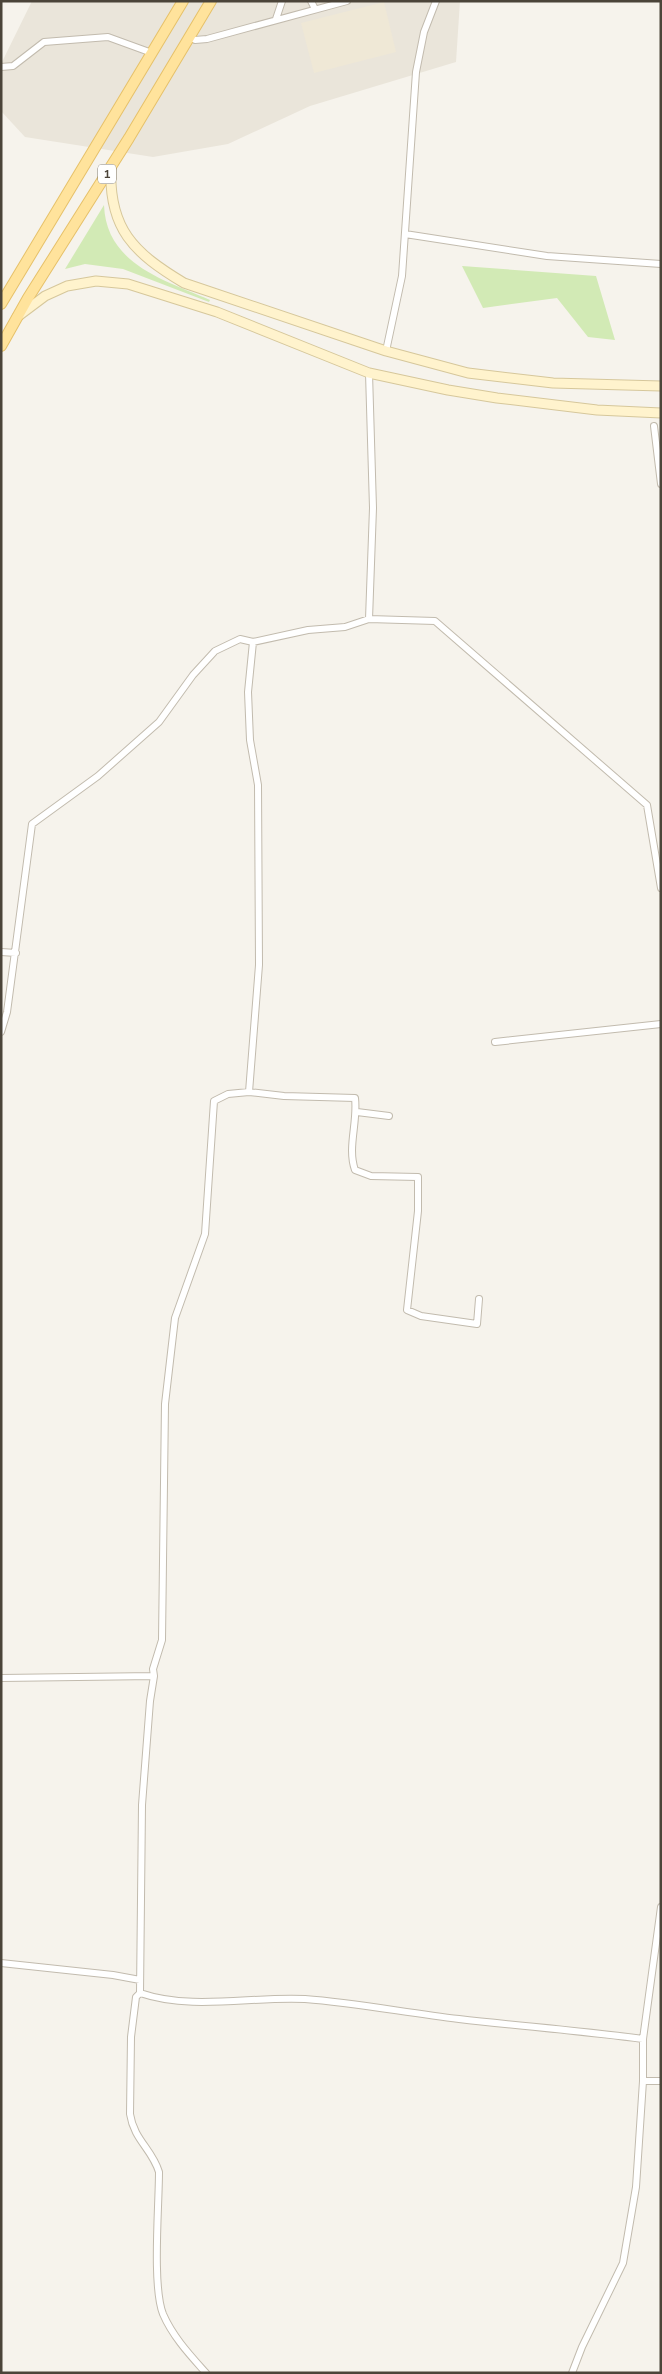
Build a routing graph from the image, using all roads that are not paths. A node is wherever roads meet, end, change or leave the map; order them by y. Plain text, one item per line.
1 (183, 1) edge
2 (211, 1) edge
3 (282, 1) edge
4 (311, 1) edge
5 (347, 1) edge
6 (436, 1) edge
7 (315, 9) junction
8 (276, 19) junction
9 (190, 37) junction
10 (152, 54) junction
11 (1, 67) edge
12 (111, 166) junction
13 (405, 234) junction
14 (661, 264) edge
15 (220, 297) junction
16 (1, 304) edge
17 (217, 312) junction
18 (17, 318) junction
19 (1, 346) edge
20 (386, 351) junction
21 (369, 373) junction
22 (661, 386) edge
23 (661, 413) edge
24 (654, 426) dead end
25 (661, 484) edge
26 (369, 619) junction
27 (253, 642) junction
28 (661, 888) edge
29 (1, 952) edge
30 (16, 953) junction
31 (661, 1024) edge
32 (1, 1032) edge
33 (495, 1042) dead end
34 (248, 1092) junction
35 (357, 1112) junction
36 (389, 1116) dead end
37 (479, 1299) dead end
38 (154, 1676) junction
39 (1, 1678) edge
40 (661, 1907) edge
41 (1, 1963) edge
42 (140, 1980) junction
43 (140, 1993) junction
44 (643, 2039) junction
45 (643, 2081) junction
46 (661, 2081) edge
47 (206, 2373) edge
48 (572, 2373) edge

1 - 10 main road, 1
2 - 9 main road, 1
3 - 8 street
4 - 7 street
5 - 7 street
6 - 13 street
7 - 8 street
8 - 9 street
9 - 12 main road, 1
10 - 11 street
10 - 16 main road, 1
12 - 15 main road
12 - 18 main road, 1
13 - 14 street
13 - 20 street
15 - 17 main road
15 - 20 main road
17 - 18 main road
17 - 21 main road
18 - 19 main road, 1
20 - 22 main road
21 - 23 main road
21 - 26 street
24 - 25 street
26 - 27 street
26 - 28 street
27 - 30 street
27 - 34 street
29 - 30 street
30 - 32 street
31 - 33 street
34 - 35 street
34 - 38 street
35 - 36 street
35 - 37 street
38 - 39 street
38 - 42 street
40 - 44 street
41 - 42 street
42 - 43 street
43 - 44 street
43 - 47 street
44 - 45 street
45 - 46 street
45 - 48 street

